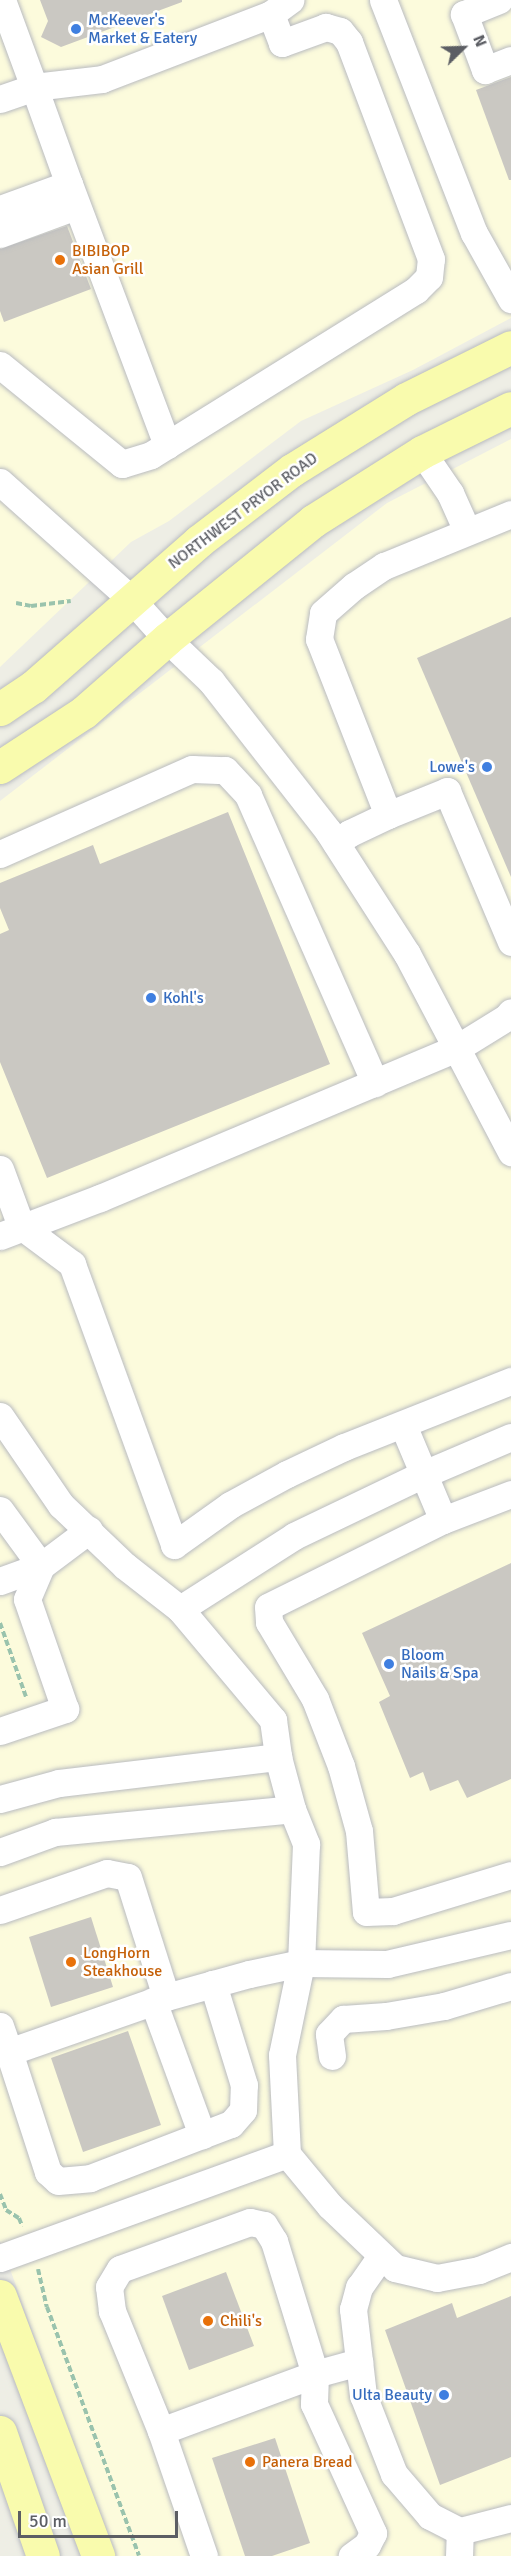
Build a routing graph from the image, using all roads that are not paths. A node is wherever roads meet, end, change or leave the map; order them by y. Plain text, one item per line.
1 (2, 0) edge
2 (383, 0) edge
3 (499, 0) edge
4 (281, 7) edge
5 (511, 60) edge
6 (33, 87) junction
7 (0, 99) edge
8 (73, 195) junction
9 (0, 209) edge
10 (0, 234) edge
11 (511, 299) edge
12 (511, 347) edge
13 (0, 365) edge
14 (511, 408) edge
15 (167, 445) junction
16 (422, 452) junction
17 (0, 482) edge
18 (511, 514) edge
19 (467, 531) junction
20 (131, 599) junction
21 (167, 639) junction
22 (0, 709) edge
23 (0, 767) edge
24 (388, 815) junction
25 (336, 843) junction
26 (0, 854) edge
27 (511, 942) edge
28 (510, 1018) edge
29 (457, 1048) junction
30 (375, 1083) junction
31 (511, 1152) edge
32 (0, 1169) edge
33 (11, 1231) edge
34 (511, 1381) edge
35 (0, 1416) edge
36 (403, 1425) junction
37 (511, 1437) edge
38 (424, 1474) junction
39 (511, 1494) edge
40 (0, 1510) edge
41 (443, 1520) junction
42 (89, 1530) junction
43 (41, 1566) junction
44 (0, 1581) edge
45 (180, 1610) junction
46 (0, 1731) edge
47 (278, 1757) junction
48 (0, 1799) edge
49 (292, 1809) junction
50 (0, 1852) edge
51 (511, 1875) edge
52 (0, 1910) edge
53 (511, 1935) edge
54 (301, 1963) junction
55 (213, 1984) junction
56 (511, 1986) edge
57 (160, 1999) junction
58 (0, 2026) edge
59 (9, 2052) junction
60 (332, 2056) dead end
61 (202, 2135) junction
62 (287, 2154) junction
63 (381, 2256) junction
64 (511, 2257) edge
65 (0, 2258) edge
66 (0, 2296) edge
67 (8, 2329) edge
68 (359, 2362) junction
69 (315, 2374) junction
70 (161, 2431) junction
71 (0, 2432) edge
72 (9, 2489) edge
73 (511, 2518) edge
74 (460, 2543) edge
75 (43, 2556) edge
76 (98, 2556) edge
77 (204, 2556) edge
78 (352, 2556) edge

1 - 6 street
2 - 11 street
3 - 5 street
4 - 6 street
4 - 15 street
6 - 7 street
6 - 8 street
8 - 9 street
8 - 10 street
8 - 15 street
12 - 20 main road, NORTHWEST PRYOR ROAD
13 - 15 street
14 - 16 main road
16 - 19 street
16 - 21 main road
17 - 20 street
18 - 19 street
19 - 24 street
20 - 21 street
20 - 22 main road, NORTHWEST PRYOR ROAD
21 - 23 main road
21 - 25 street
24 - 25 street
24 - 27 street
25 - 29 street
26 - 30 street
28 - 29 street
29 - 30 street
29 - 31 street
30 - 33 street
32 - 33 street
33 - 36 street
34 - 36 street
35 - 42 street
36 - 38 street
37 - 38 street
38 - 41 street
38 - 45 street
39 - 41 street
40 - 43 street
41 - 51 street
42 - 43 street
42 - 45 street
43 - 44 street
43 - 46 street
45 - 47 street
47 - 48 street
47 - 49 street
49 - 50 street
49 - 54 street
52 - 57 street
53 - 54 street
54 - 55 street
54 - 62 street
55 - 57 street
55 - 61 street
56 - 60 street
57 - 59 street
57 - 61 street
58 - 59 street
59 - 61 street
62 - 63 street
62 - 65 street
63 - 64 street
63 - 68 street
66 - 67 main road
67 - 76 main road
68 - 69 street
68 - 74 street
69 - 70 street
69 - 70 street
69 - 78 street
70 - 77 street
71 - 72 main road
72 - 75 main road
73 - 74 street

